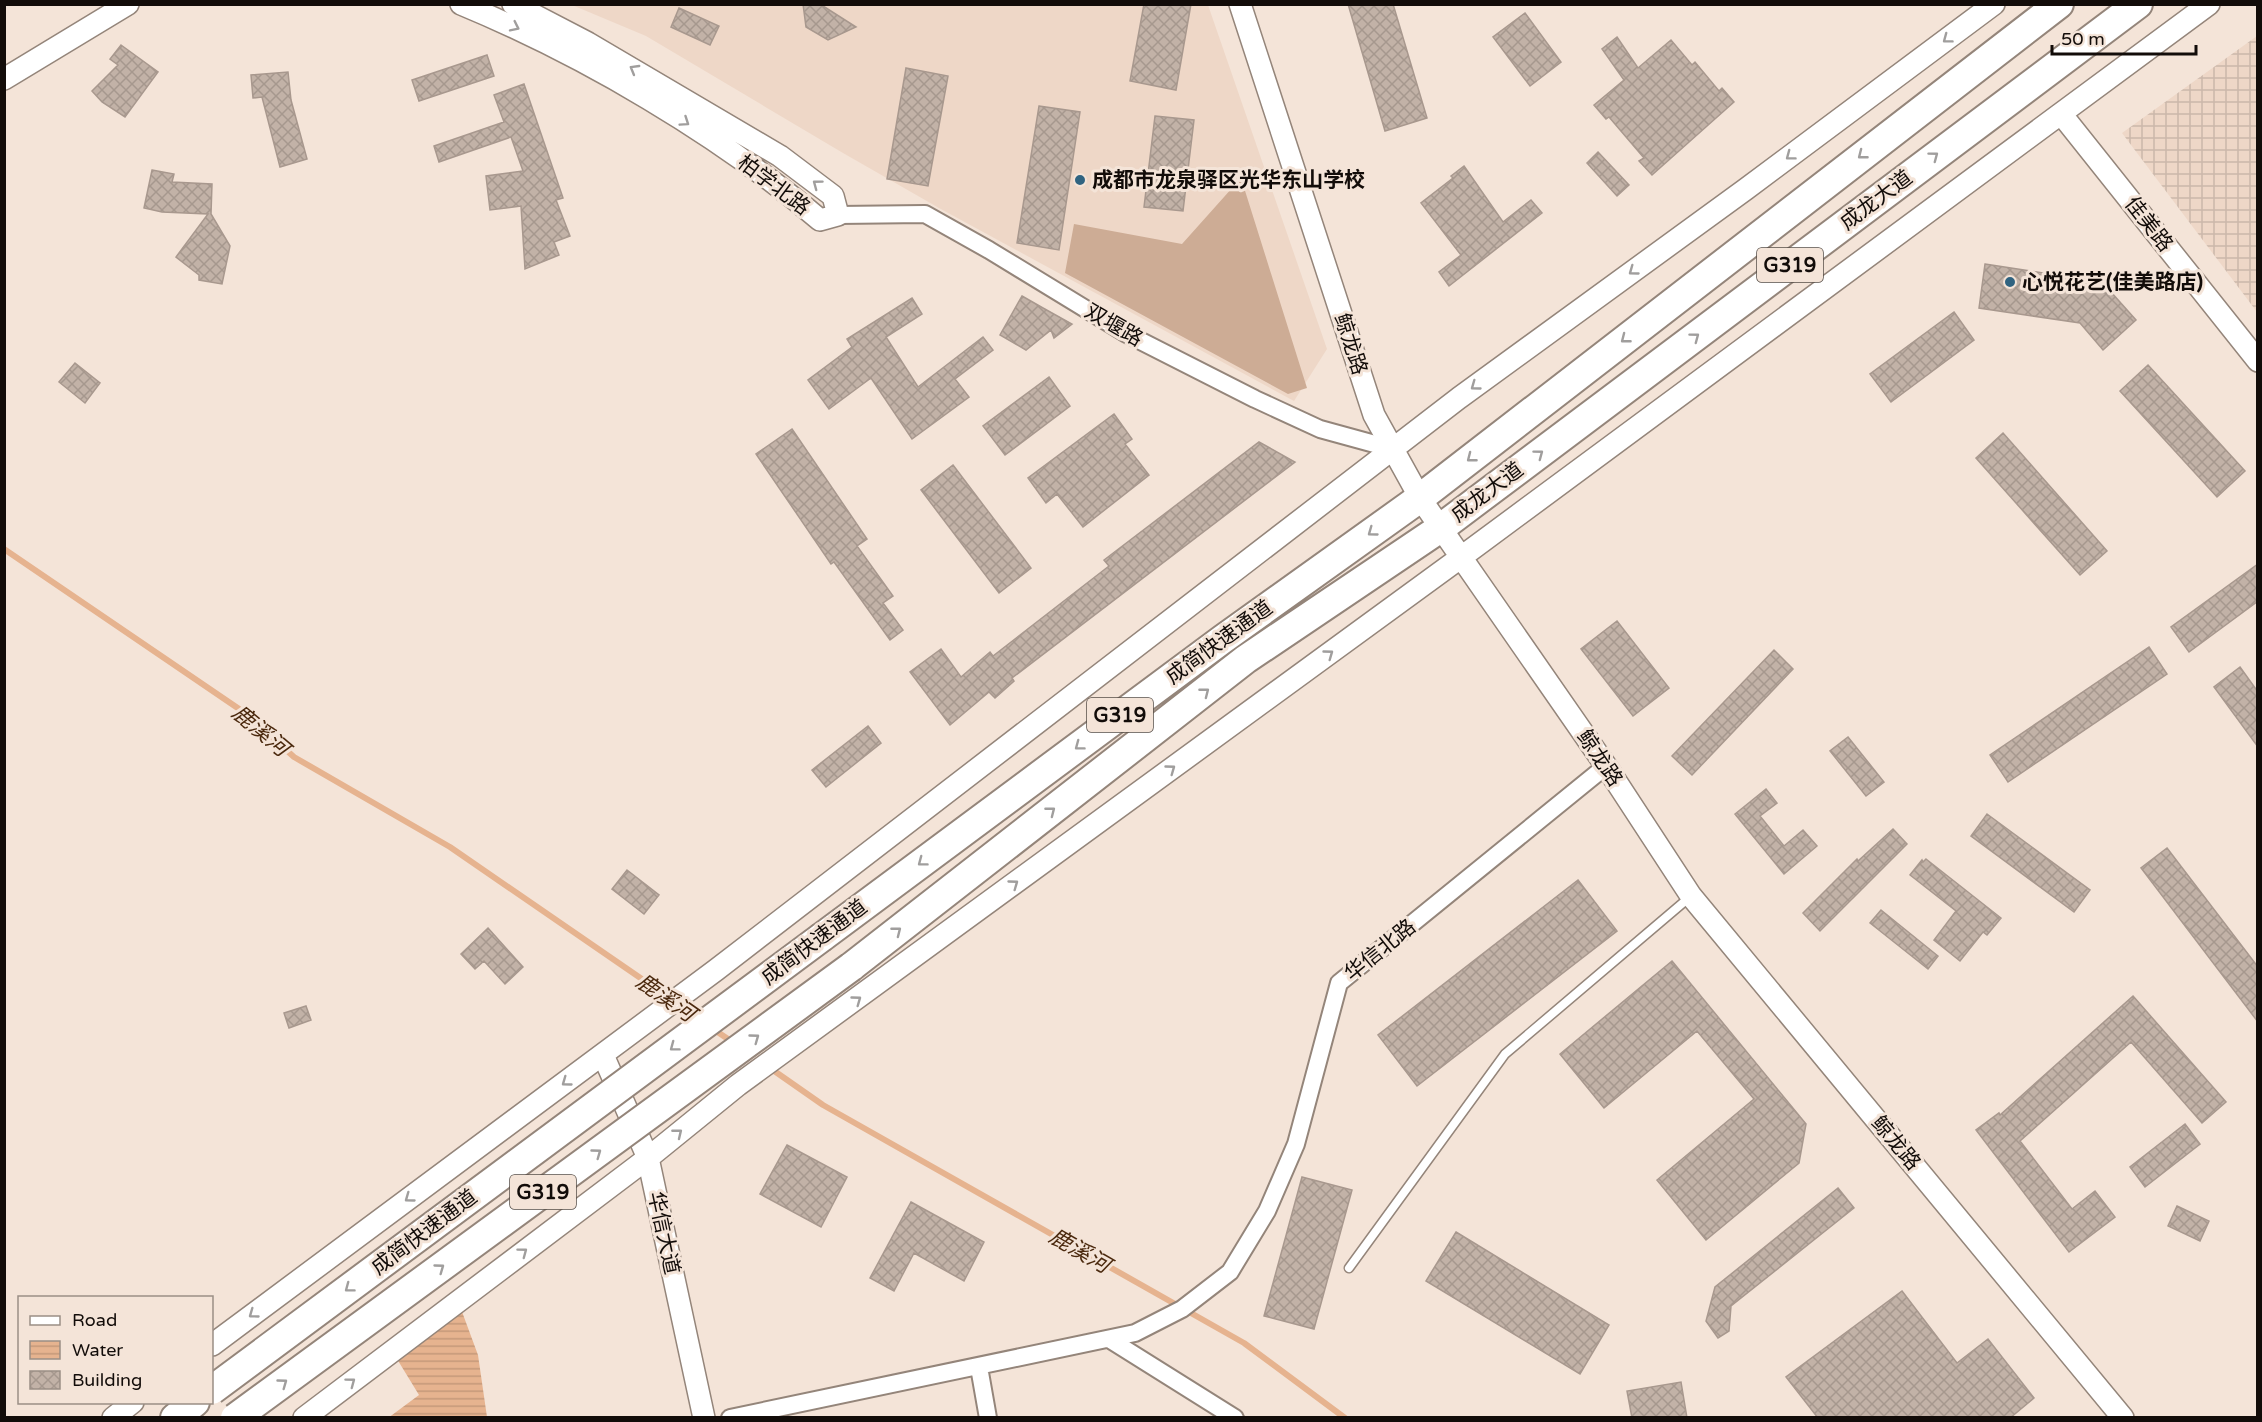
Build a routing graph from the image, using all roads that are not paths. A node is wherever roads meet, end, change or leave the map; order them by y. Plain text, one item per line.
1 (128, 4) edge
2 (461, 4) edge
3 (513, 4) edge
4 (1240, 4) edge
5 (1994, 4) edge
6 (2059, 4) edge
7 (2138, 4) edge
8 (2209, 4) edge
9 (4, 79) edge
10 (2062, 115) junction
11 (838, 215) junction
12 (2258, 361) edge
13 (1394, 450) junction
14 (1420, 498) junction
15 (1442, 527) junction
16 (1460, 558) junction
17 (1606, 766) junction
18 (1691, 896) junction
19 (603, 1055) junction
20 (648, 1158) junction
21 (1349, 1268) dead end
22 (1109, 1340) junction
23 (213, 1343) edge
24 (979, 1367) junction
25 (213, 1389) edge
26 (130, 1404) edge
27 (192, 1404) edge
28 (113, 1418) edge
29 (175, 1418) edge
30 (235, 1418) edge
31 (304, 1418) edge
32 (705, 1418) edge
33 (730, 1418) edge
34 (988, 1418) edge
35 (1235, 1418) edge
36 (2123, 1418) edge

1 - 9 street
2 -> 11 street, 柏学北路
11 -> 3 street, 柏学北路
4 - 13 street, 鲸龙路
5 -> 13 street
6 -> 14 highway, 成龙大道 / G319
15 -> 7 highway, 成龙大道 / G319
8 - 10 street
10 - 12 street, 佳美路
10 - 16 street
11 - 13 street, 双堰路
13 - 14 street, 鲸龙路
13 - 19 street
14 - 15 street, 鲸龙路
14 -> 25 highway, 成简快速通道 / G319, bridge
15 - 16 street, 鲸龙路
30 -> 15 highway, 成简快速通道 / G319, bridge
16 - 17 street, 鲸龙路
20 -> 16 street
17 - 18 street, 鲸龙路
17 - 22 street, 华信北路
18 - 21 lane
18 - 36 street, 鲸龙路
19 - 20 street, 华信大道
19 -> 23 street
31 -> 20 street
20 - 32 street, 华信大道
22 - 24 street
22 - 35 street
24 - 33 street
24 - 34 street
26 - 28 street
27 - 29 highway

